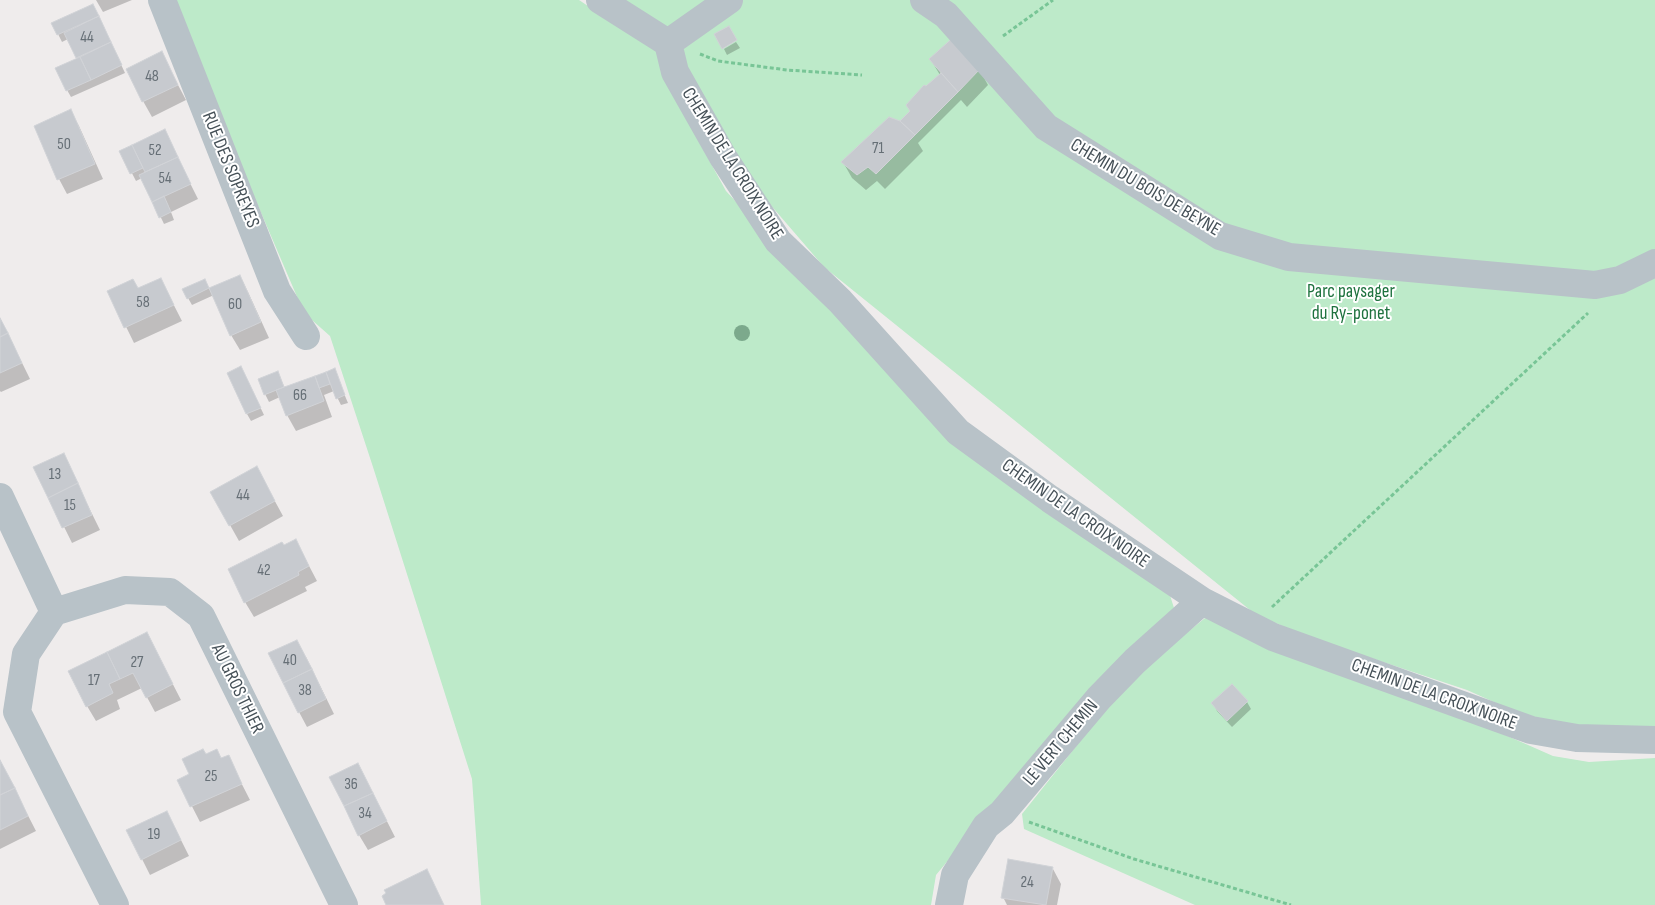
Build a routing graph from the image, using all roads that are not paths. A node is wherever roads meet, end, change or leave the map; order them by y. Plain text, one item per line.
1 (162, 0) edge
2 (600, 0) edge
3 (729, 0) edge
4 (924, 0) edge
5 (668, 43) junction
6 (1655, 263) edge
7 (306, 336) dead end
8 (0, 497) edge
9 (1202, 601) junction
10 (54, 612) junction
11 (1655, 740) edge
12 (115, 905) edge
13 (344, 905) edge
14 (949, 905) edge

1 - 7 street, RUE DES SOPREYES
2 - 5 street
3 - 5 street
4 - 6 street, CHEMIN DU BOIS DE BEYNE
5 - 9 street, CHEMIN DE LA CROIX NOIRE
8 - 10 street
9 - 11 street, CHEMIN DE LA CROIX NOIRE
9 - 14 street, LE VERT CHEMIN
10 - 12 street
10 - 13 street, AU GROS THIER

